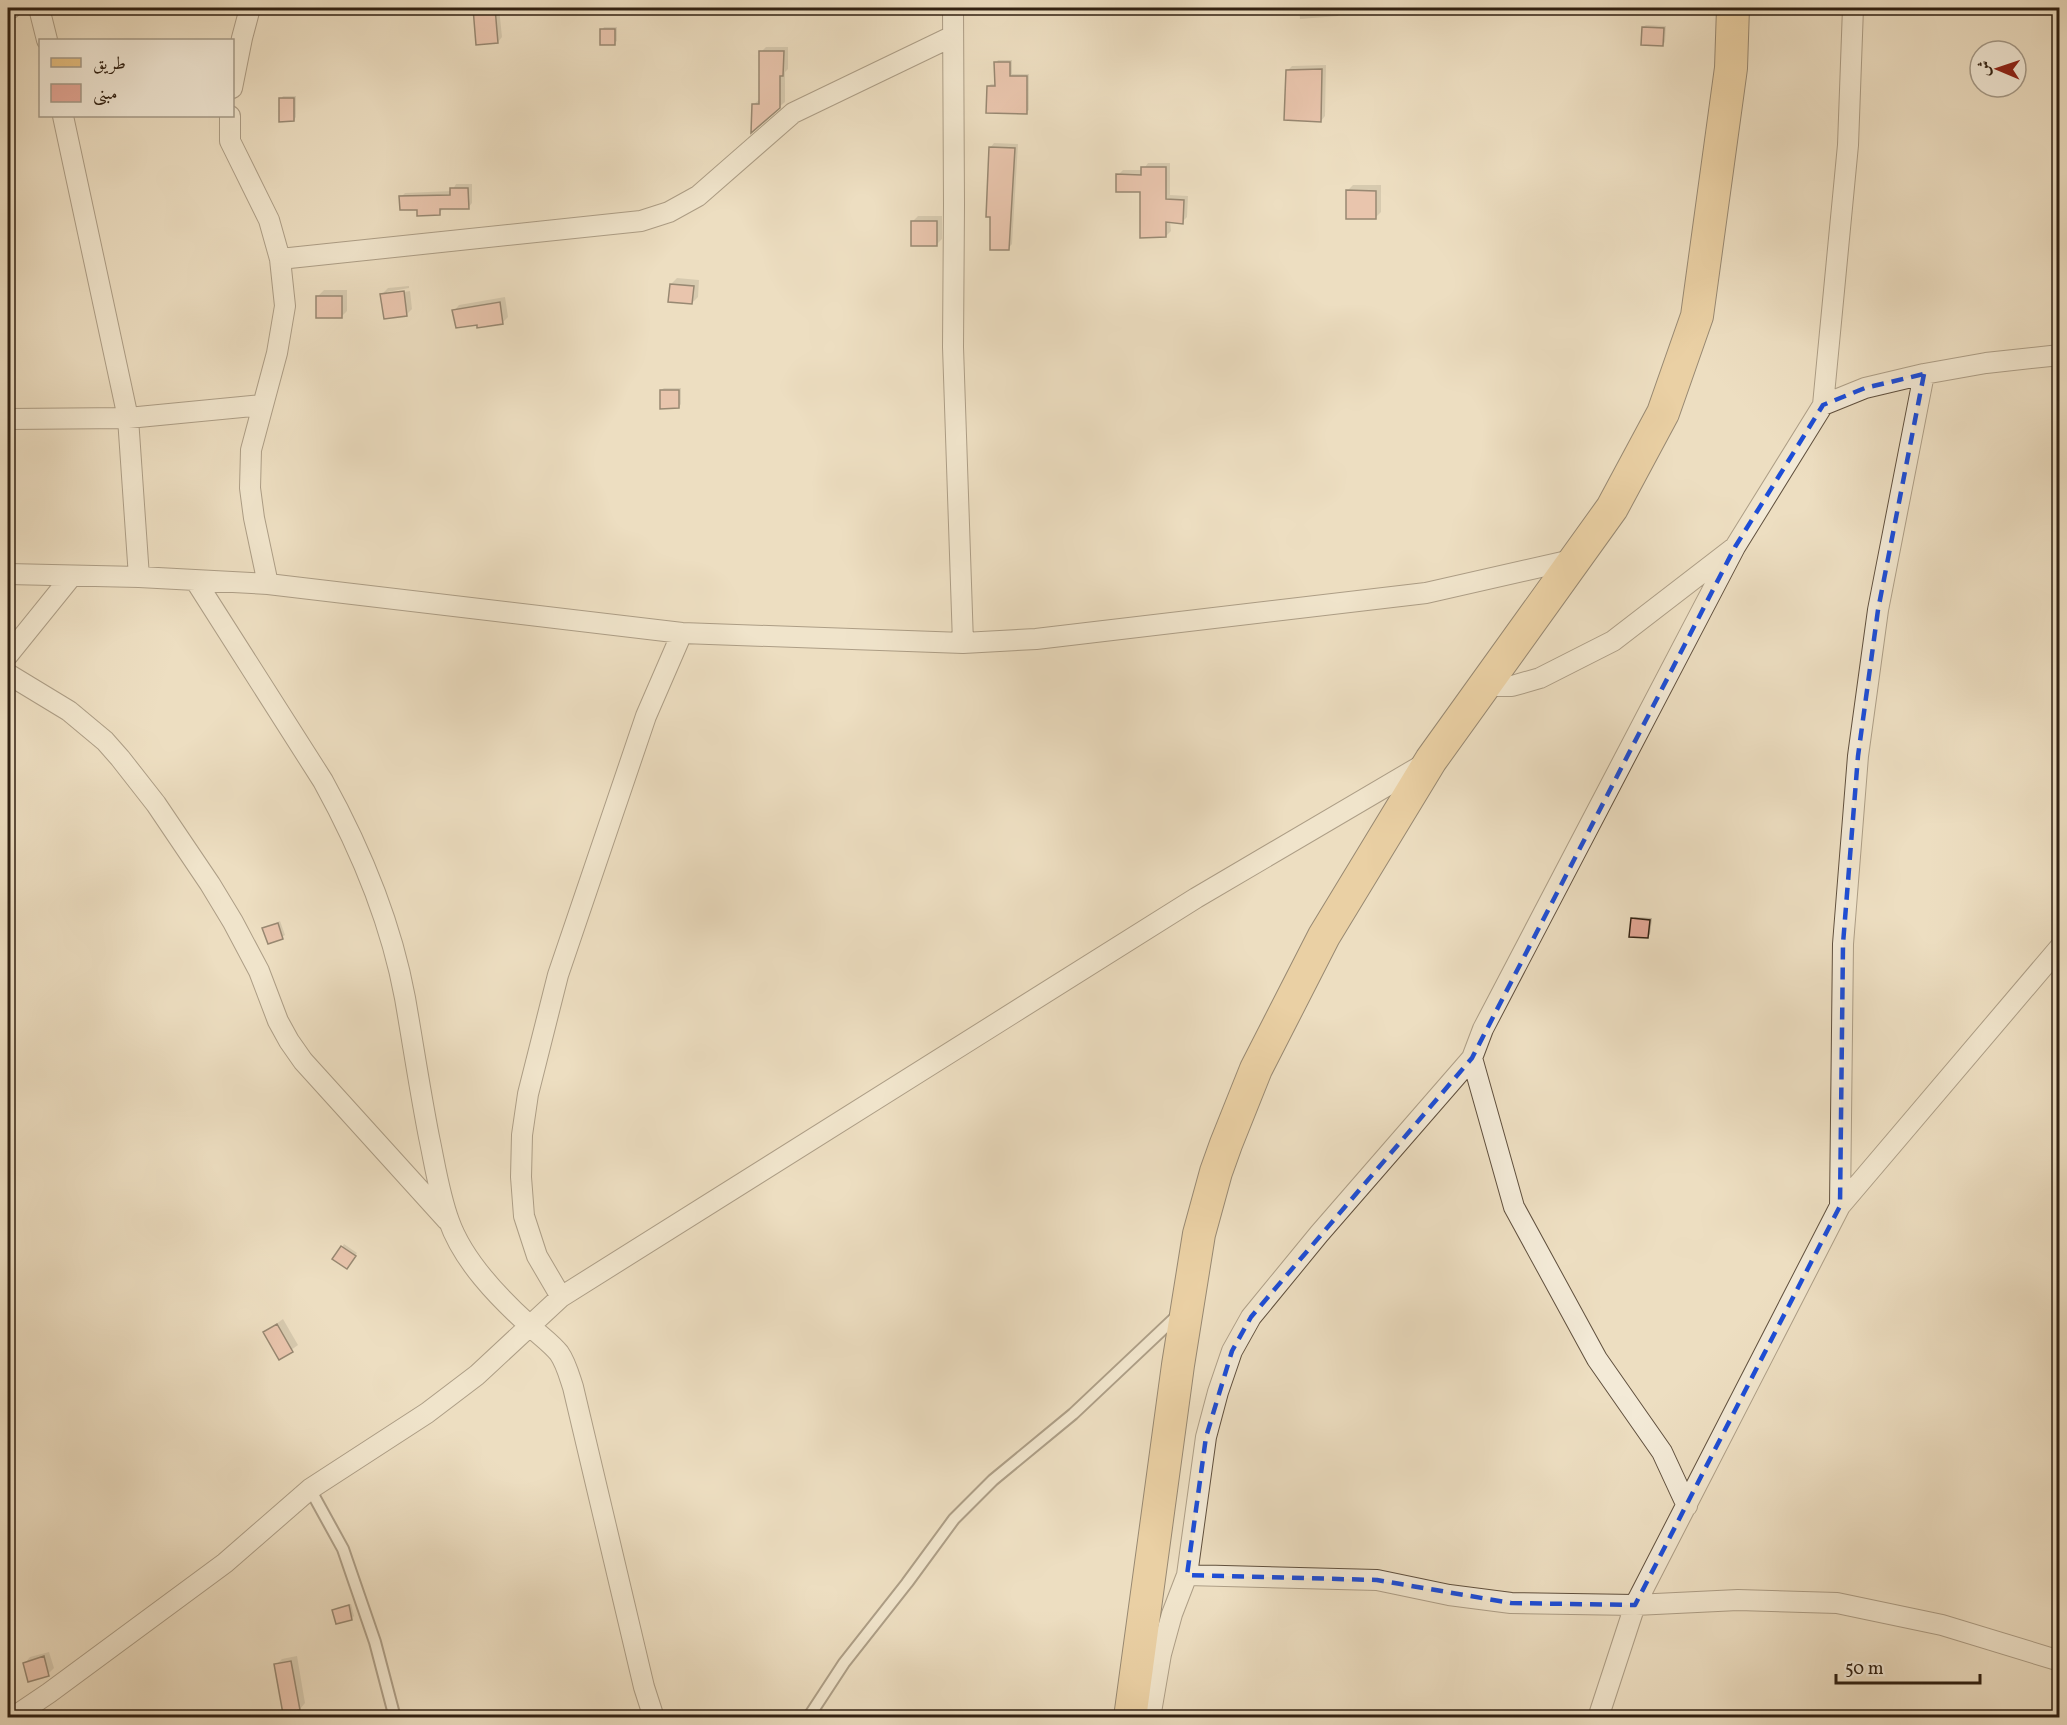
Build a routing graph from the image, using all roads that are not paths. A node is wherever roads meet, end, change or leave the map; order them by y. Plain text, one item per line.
1 (39, 8) edge
2 (250, 8) edge
3 (953, 8) edge
4 (1733, 8) edge
5 (1853, 8) edge
6 (953, 36) junction
7 (47, 39) edge
8 (234, 78) edge
9 (63, 117) edge
10 (230, 117) edge
11 (280, 260) junction
12 (2060, 355) edge
13 (1924, 374) junction
14 (262, 405) junction
15 (1822, 405) junction
16 (128, 418) junction
17 (8, 419) edge
18 (1735, 547) junction
19 (1576, 559) junction
20 (8, 574) edge
21 (71, 577) junction
22 (139, 577) junction
23 (195, 580) junction
24 (268, 584) junction
25 (682, 633) junction
26 (963, 643) junction
27 (8, 655) edge
28 (8, 674) edge
29 (1483, 686) junction
30 (1431, 760) junction
31 (2060, 947) edge
32 (1472, 1058) junction
33 (1840, 1206) junction
34 (450, 1223) junction
35 (561, 1297) junction
36 (1187, 1306) junction
37 (529, 1326) junction
38 (310, 1489) junction
39 (1687, 1506) junction
40 (1187, 1575) junction
41 (1635, 1605) junction
42 (2060, 1661) edge
43 (12, 1718) edge
44 (394, 1718) edge
45 (654, 1718) edge
46 (808, 1718) edge
47 (1130, 1718) edge
48 (1150, 1718) edge
49 (1598, 1718) edge

1 - 7 street
2 - 8 street
3 - 6 street
4 - 19 main road
5 - 15 street
6 - 11 street
6 - 26 street
9 - 16 street
10 - 11 street
11 - 14 street
12 - 13 street
13 - 15 street
13 - 33 street
14 - 16 street
14 - 24 street
15 - 18 street
16 - 17 street
16 - 22 street
18 - 29 street
18 - 32 street
19 - 26 street
19 - 29 main road
20 - 21 street
21 - 22 street
21 - 27 street
22 - 23 street
23 - 24 street
23 - 34 street
24 - 25 street
25 - 26 street
25 - 35 street
28 - 34 street
29 - 30 main road
30 - 35 street
30 - 36 main road
31 - 33 street
32 - 39 street
32 - 40 street
33 - 39 street
34 - 37 street
35 - 37 street
36 - 46 lane
36 - 47 main road
37 - 38 street
37 - 45 street
38 - 43 street
38 - 44 lane
39 - 41 street
40 - 41 street
40 - 48 street
41 - 42 street
41 - 49 street

